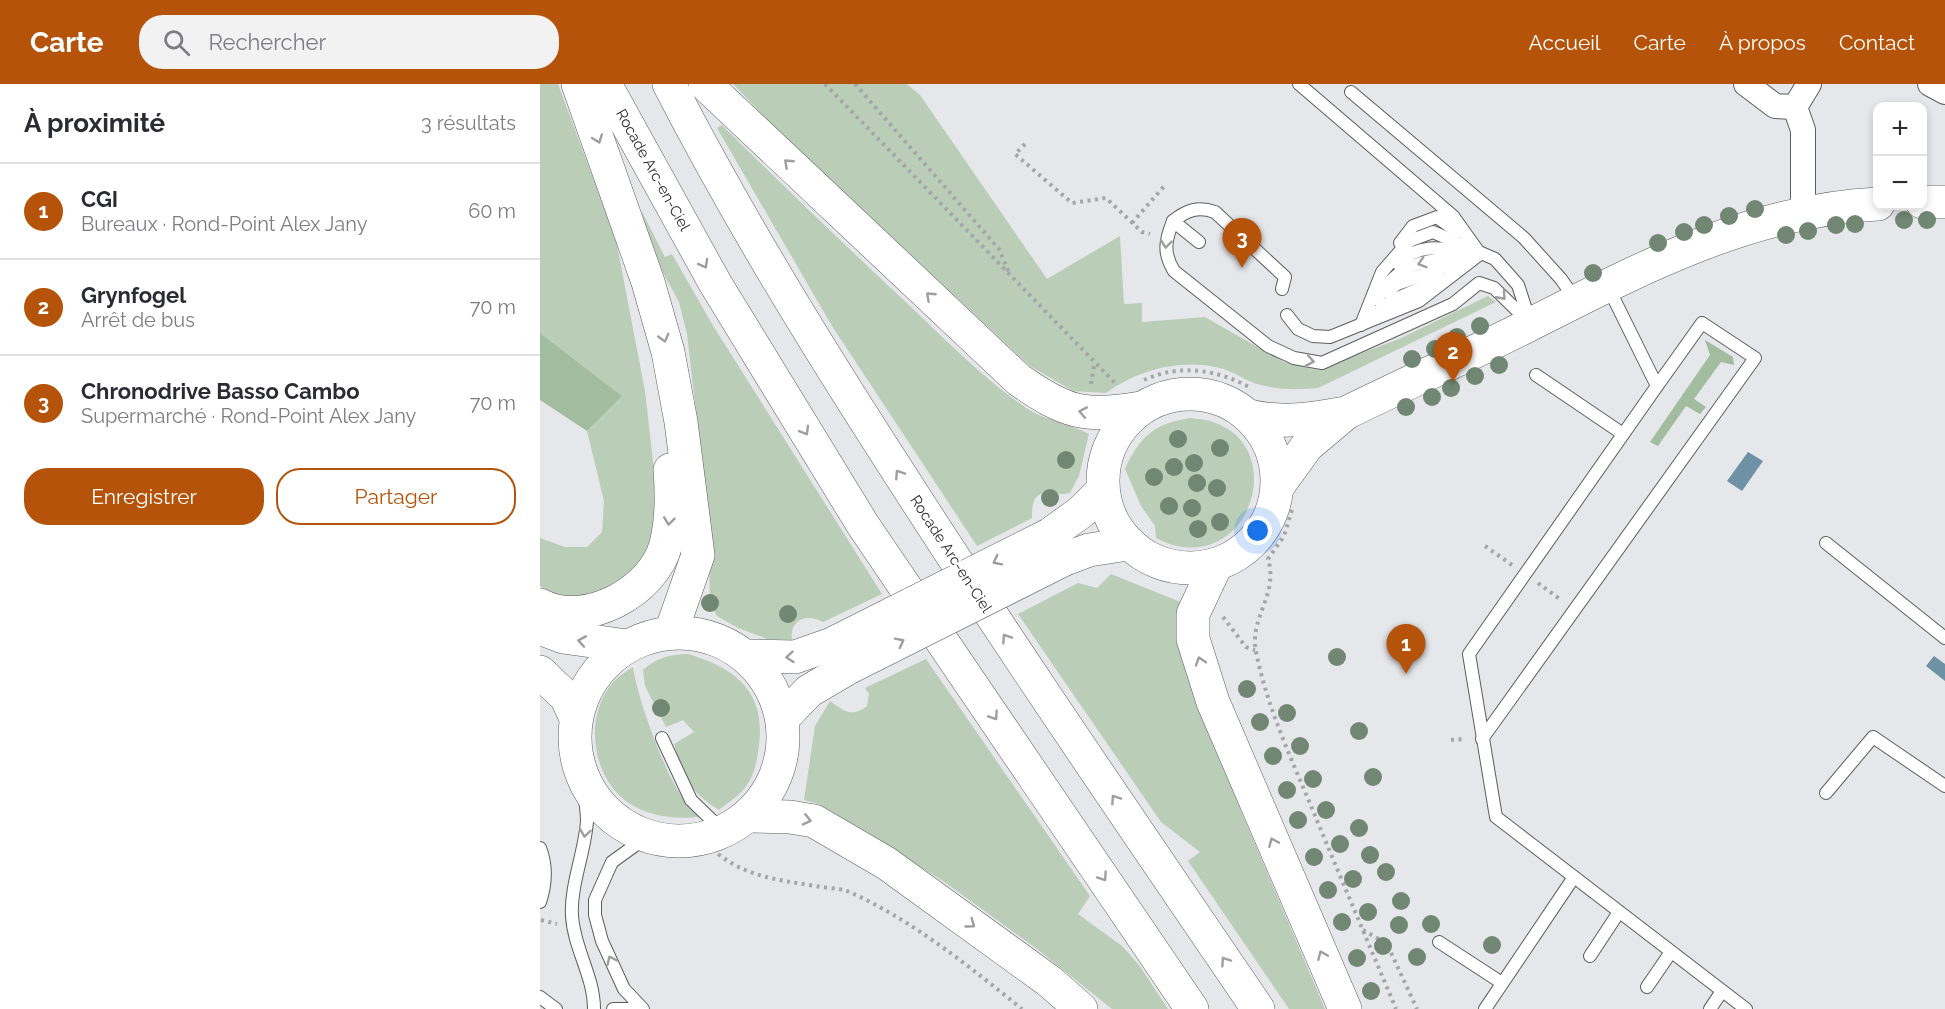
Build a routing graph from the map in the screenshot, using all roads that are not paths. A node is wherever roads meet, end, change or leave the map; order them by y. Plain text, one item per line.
1 (578, 84) edge
2 (605, 84) edge
3 (669, 84) edge
4 (705, 84) edge
5 (1299, 84) edge
6 (1746, 84) edge
7 (1809, 84) edge
8 (1930, 84) edge
9 (1351, 92) dead end
10 (1945, 92) edge
11 (1795, 107) junction
12 (1927, 202) edge
13 (1945, 202) edge
14 (1873, 205) edge
15 (1803, 214) junction
16 (1173, 221) junction
17 (1199, 242) dead end
18 (1480, 254) junction
19 (1606, 283) junction
20 (1282, 289) dead end
21 (1575, 300) junction
22 (1287, 315) dead end
23 (1531, 324) junction
24 (1361, 325) junction
25 (1536, 375) dead end
26 (1657, 386) junction
27 (1134, 392) junction
28 (1253, 404) junction
29 (1346, 413) junction
30 (681, 422) junction
31 (1623, 434) junction
32 (1102, 491) junction
33 (1286, 496) junction
34 (1826, 543) dead end
35 (1128, 544) junction
36 (1057, 547) junction
37 (1216, 565) junction
38 (540, 605) edge
39 (540, 628) edge
40 (671, 632) junction
41 (1945, 638) edge
42 (627, 646) junction
43 (746, 656) junction
44 (840, 656) junction
45 (540, 672) edge
46 (576, 718) junction
47 (782, 719) junction
48 (662, 738) dead end
49 (1482, 739) junction
50 (581, 776) junction
51 (1945, 786) edge
52 (1826, 793) dead end
53 (725, 829) junction
54 (648, 836) junction
55 (540, 848) edge
56 (1574, 877) junction
57 (540, 902) edge
58 (1619, 912) junction
59 (1439, 942) dead end
60 (1671, 952) junction
61 (1590, 956) dead end
62 (1502, 983) junction
63 (1647, 987) dead end
64 (1722, 991) junction
65 (540, 997) edge
66 (556, 1009) edge
67 (594, 1009) edge
68 (613, 1009) edge
69 (636, 1009) edge
70 (643, 1009) edge
71 (1081, 1009) edge
72 (1192, 1009) edge
73 (1257, 1009) edge
74 (1345, 1009) edge
75 (1485, 1009) edge
76 (1710, 1009) edge
77 (1746, 1009) edge

1 -> 30 main road
2 -> 72 main road, Rocade Arc-en-Ciel
73 -> 3 main road, Rocade Arc-en-Ciel
27 -> 4 main road
5 - 18 lane
6 - 11 street
7 - 11 street
8 - 10 street
9 - 21 lane
11 - 15 street
12 - 13 main road
14 - 15 main road
15 - 19 main road
16 - 17 lane
16 - 20 lane
16 -> 23 lane
18 - 23 lane
18 - 24 lane
18 -> 24 lane
18 - 24 lane
18 - 24 lane
19 - 21 main road
19 - 26 lane
21 - 23 main road
22 - 24 lane
23 - 29 main road
25 - 31 lane
26 - 31 lane
26 - 49 lane
27 - 28 main road
27 - 32 main road
28 - 29 main road
28 - 33 main road
29 - 33 main road
30 -> 38 main road
30 - 40 main road
31 - 49 lane
32 - 35 main road
32 - 36 main road
33 - 37 main road
34 - 41 lane
35 - 36 main road
35 - 37 main road
36 - 44 main road, bridge
74 -> 37 main road
42 -> 39 main road
40 - 42 main road
40 - 43 main road
42 - 46 main road
44 -> 43 main road
43 - 47 main road
44 - 47 main road
45 - 46 main road
46 - 50 main road
47 - 53 main road
48 - 53 lane
49 - 56 lane
50 - 54 main road
50 -> 67 lane
51 - 52 lane
53 - 54 main road
53 -> 71 main road
70 -> 54 lane
55 - 57 lane
56 - 58 lane
56 - 62 lane
58 - 60 lane
58 - 61 lane
59 - 62 lane
60 - 63 lane
60 - 64 lane
62 - 75 lane
64 - 76 lane
64 - 77 lane
65 - 66 lane
68 - 69 lane

